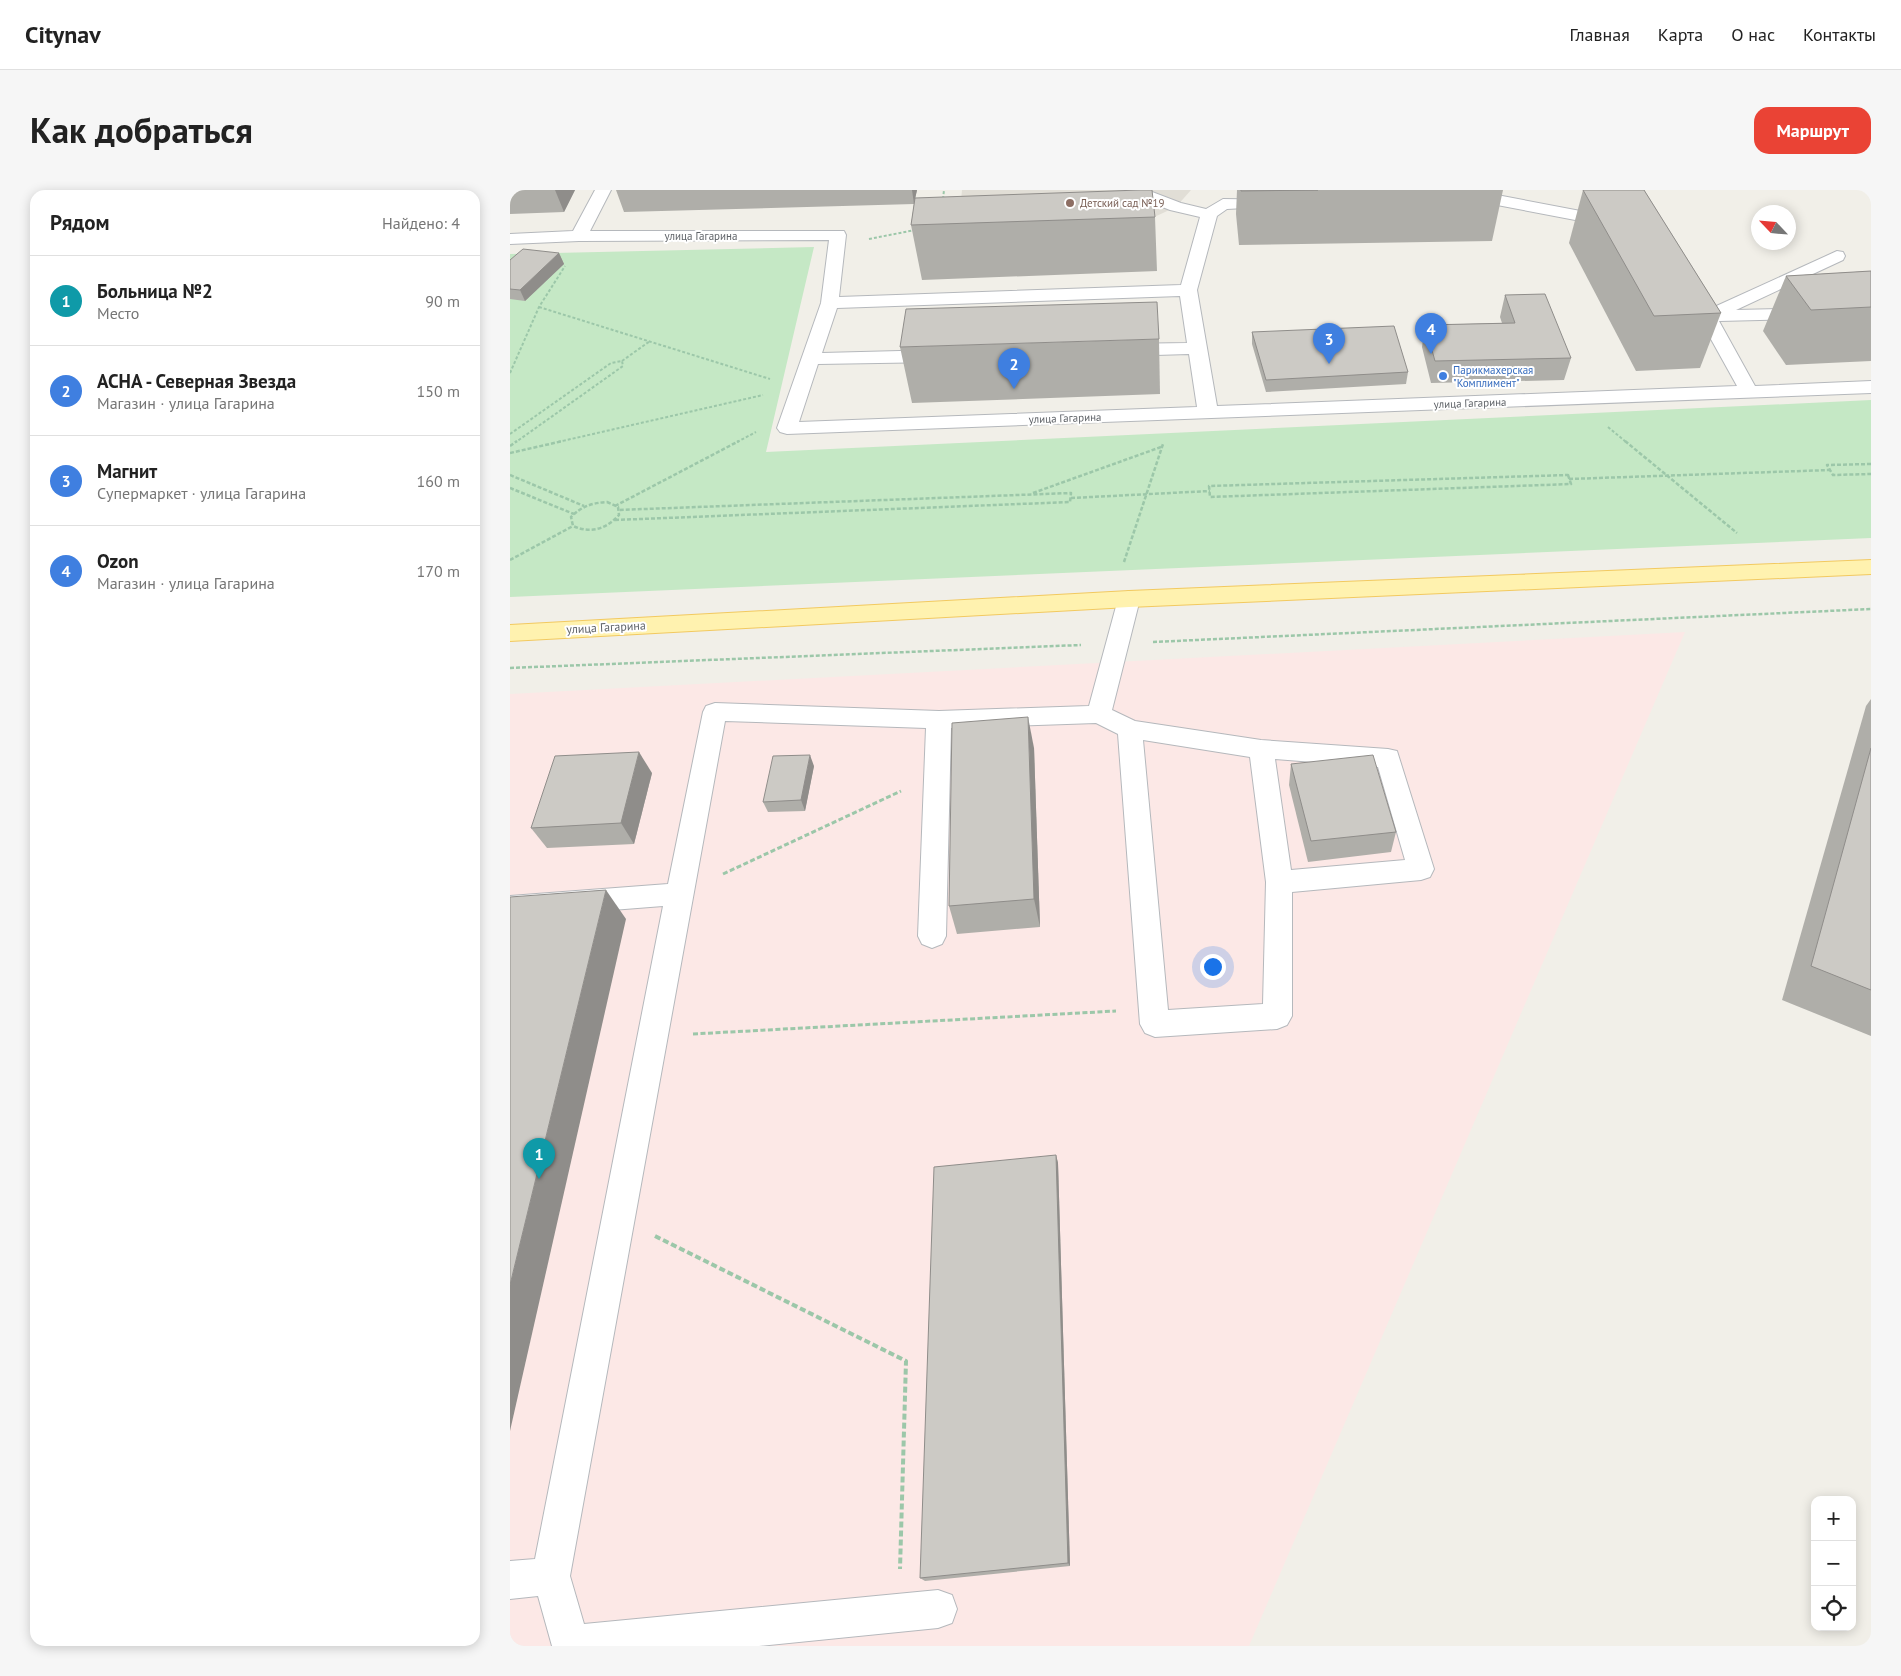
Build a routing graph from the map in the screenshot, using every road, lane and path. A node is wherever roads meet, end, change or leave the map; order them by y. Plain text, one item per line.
1 (603, 190) edge
2 (944, 190) edge
3 (1133, 190) edge
4 (1448, 200) dead end
5 (1292, 203) dead end
6 (942, 208) edge
7 (1208, 214) junction
8 (1624, 224) edge
9 (920, 229) edge
10 (579, 236) junction
11 (838, 236) junction
12 (510, 239) edge
13 (1837, 256) dead end
14 (569, 261) dead end
15 (1688, 285) edge
16 (1188, 290) junction
17 (830, 304) junction
18 (539, 307) junction
19 (1871, 312) edge
20 (1709, 316) junction
21 (650, 341) junction
22 (1197, 348) junction
23 (1108, 351) edge
24 (959, 355) edge
25 (810, 359) junction
26 (622, 362) junction
27 (510, 373) edge
28 (770, 379) dead end
29 (1871, 387) edge
30 (1750, 393) junction
31 (769, 394) dead end
32 (1574, 399) junction
33 (1208, 412) junction
34 (792, 413) junction
35 (1179, 414) junction
36 (510, 434) edge
37 (510, 446) edge
38 (1162, 447) junction
39 (510, 453) edge
40 (1871, 464) edge
41 (1830, 470) junction
42 (1871, 474) edge
43 (510, 475) edge
44 (1668, 476) junction
45 (1569, 479) junction
46 (510, 488) edge
47 (1210, 492) junction
48 (1030, 494) junction
49 (1146, 494) junction
50 (1071, 498) junction
51 (584, 506) junction
52 (615, 506) junction
53 (618, 510) junction
54 (574, 514) junction
55 (615, 520) junction
56 (573, 526) junction
57 (1737, 533) dead end
58 (510, 560) edge
59 (1124, 562) dead end
60 (1871, 567) edge
61 (1129, 599) junction
62 (1871, 609) edge
63 (510, 633) edge
64 (1118, 643) junction
65 (510, 668) edge
66 (1099, 714) junction
67 (940, 720) junction
68 (1130, 729) junction
69 (1261, 749) junction
70 (937, 774) junction
71 (1279, 882) junction
72 (679, 894) junction
73 (510, 907) edge
74 (932, 936) dead end
75 (1154, 1009) junction
76 (652, 1036) junction
77 (618, 1218) junction
78 (551, 1576) junction
79 (510, 1580) edge
80 (938, 1609) dead end
81 (899, 1612) junction

1 - 10 street
2 - 6 path
3 - 7 street
4 - 8 street
5 - 7 street
7 - 16 street
9 - 11 path
10 - 11 street, улица Гагарина
10 - 12 street, улица Гагарина
11 - 17 street
13 - 20 street
14 - 18 path
15 - 20 street
16 - 17 street
16 - 22 street
17 - 25 street
18 - 21 path
18 - 27 path
19 - 20 street
20 - 30 street
21 - 26 path
21 - 28 path
22 - 23 street
22 - 33 street
24 - 25 street
25 - 34 street
26 - 36 path
26 - 37 path
29 - 30 street, улица Гагарина
30 - 32 street, улица Гагарина
31 - 39 path
32 - 33 street, улица Гагарина
32 - 44 path
33 - 35 street, улица Гагарина
34 - 35 street, улица Гагарина
34 - 52 path
35 - 38 path
38 - 48 path
38 - 49 path
40 - 41 path
41 - 42 path
41 - 44 path
43 - 51 path
44 - 45 path
44 - 57 path
45 - 47 path
45 - 47 path
46 - 54 path
47 - 49 path
48 - 50 path
48 - 53 path
49 - 50 path
49 - 59 path
50 - 55 path
51 - 52 path
51 - 54 path
52 - 53 path
53 - 55 path
54 - 56 path
55 - 56 path
56 - 58 path
60 - 61 main road, улица Гагарина
61 - 63 main road, улица Гагарина
61 - 64 street
62 - 64 path
64 - 65 path
64 - 66 street
66 - 67 street
66 - 68 street
67 - 70 street
67 - 72 street
68 - 69 street
68 - 75 street
69 - 71 street
69 - 71 street
70 - 72 path
70 - 74 street
71 - 75 street
72 - 73 street
72 - 76 street
75 - 76 path
76 - 77 street
77 - 78 street
77 - 81 path
78 - 79 street
78 - 81 street
80 - 81 street

